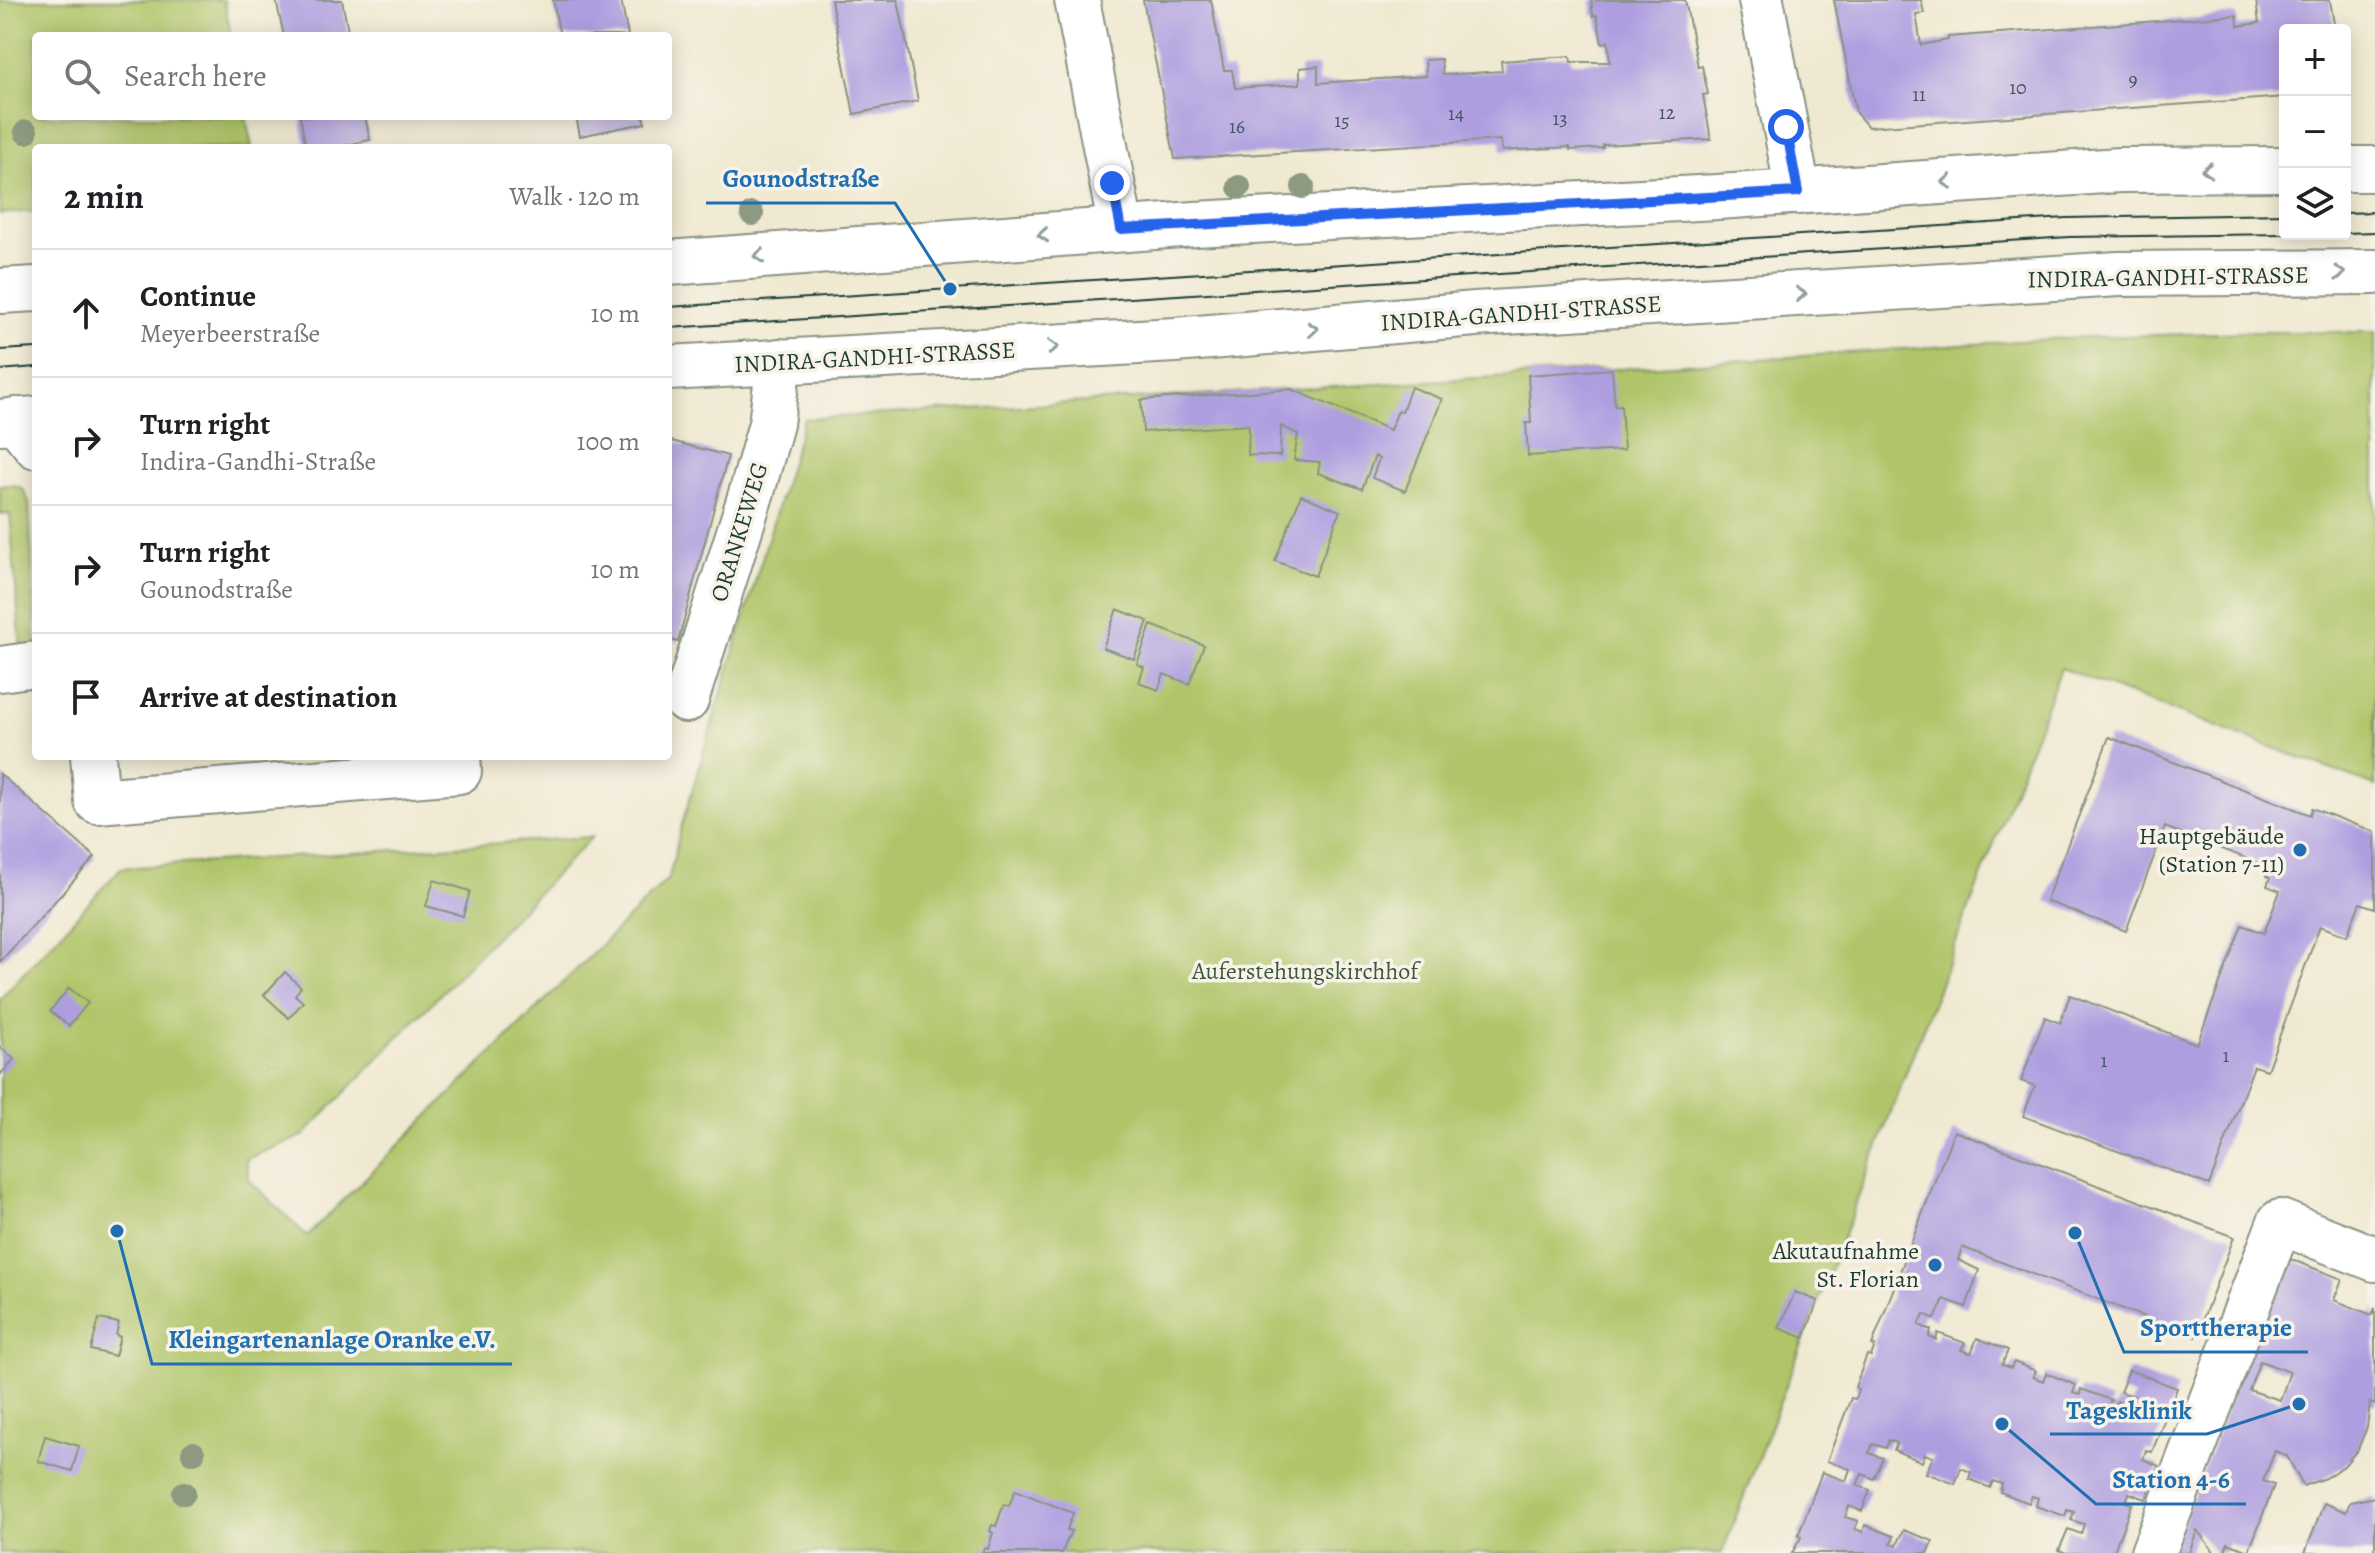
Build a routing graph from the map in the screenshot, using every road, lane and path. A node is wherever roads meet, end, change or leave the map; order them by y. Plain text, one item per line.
1 (1077, 0) edge
2 (1761, 0) edge
3 (2279, 169) edge
4 (2351, 169) edge
5 (2375, 169) edge
6 (1798, 192) junction
7 (1121, 229) junction
8 (672, 263) edge
9 (2375, 272) edge
10 (32, 289) edge
11 (0, 291) edge
12 (779, 361) junction
13 (672, 368) edge
14 (32, 665) edge
15 (0, 669) edge
16 (686, 700) dead end
17 (93, 760) edge
18 (458, 760) edge
19 (2375, 1259) edge
20 (2153, 1553) edge

1 - 7 main road
2 - 6 main road
3 -> 6 main road
4 - 5 main road
6 - 7 main road
7 -> 8 main road
12 -> 9 main road, INDIRA-GANDHI-STRASSE
10 - 11 main road
12 - 13 main road, INDIRA-GANDHI-STRASSE
12 - 16 main road, ORANKEWEG
14 - 15 main road
17 - 18 main road
19 - 20 main road

